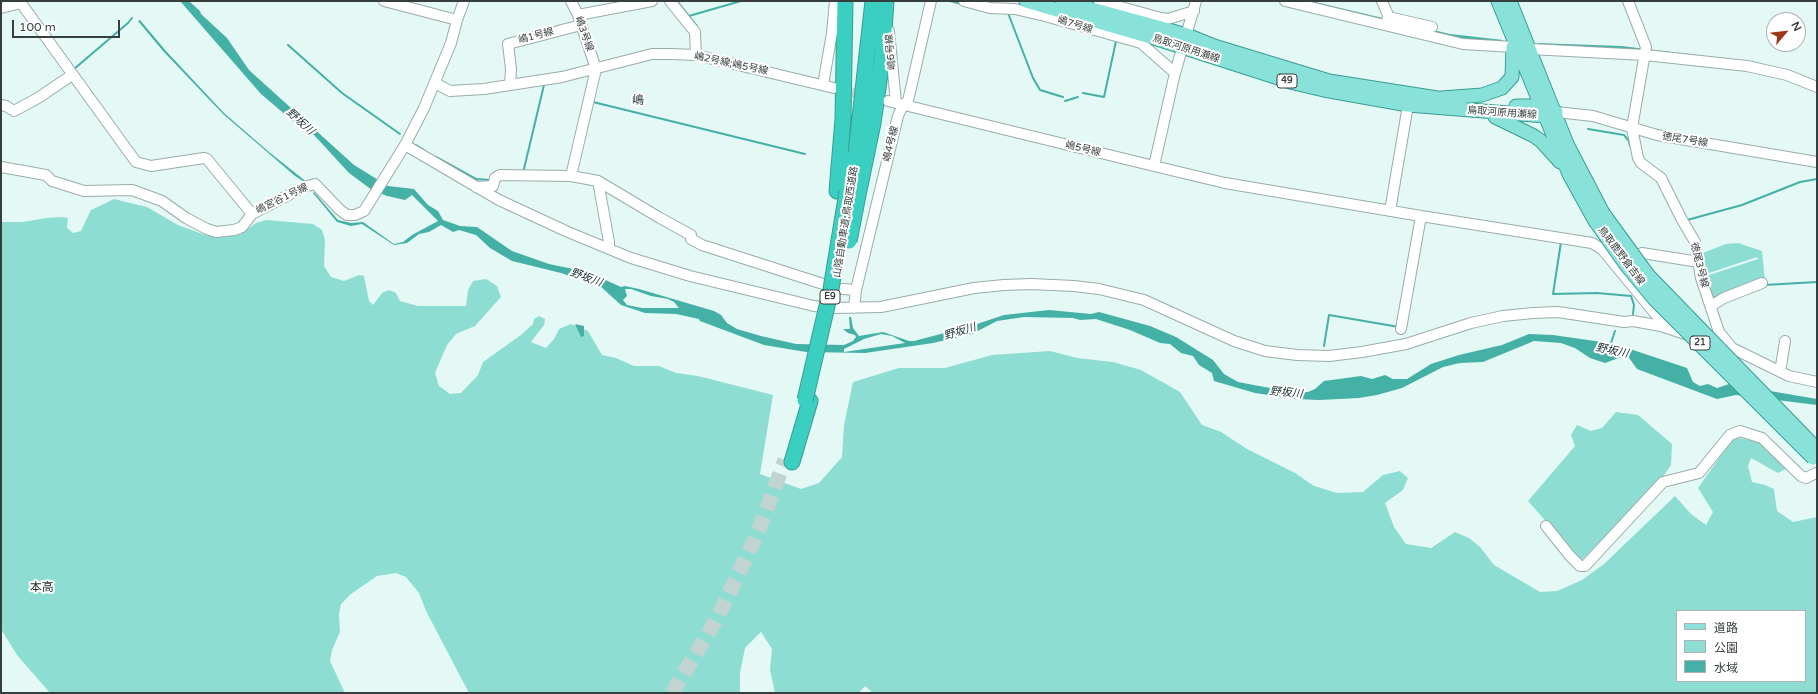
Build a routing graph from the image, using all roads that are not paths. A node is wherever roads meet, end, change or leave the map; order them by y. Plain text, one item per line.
1 (384, 1) edge
2 (464, 1) edge
3 (571, 1) edge
4 (652, 1) edge
5 (670, 1) edge
6 (835, 1) edge
7 (845, 1) edge
8 (870, 1) edge
9 (873, 1) edge
10 (886, 1) edge
11 (931, 1) edge
12 (964, 1) edge
13 (1026, 1) edge
14 (1062, 1) edge
15 (1099, 1) edge
16 (1196, 1) edge
17 (1285, 1) edge
18 (1382, 1) edge
19 (1498, 1) edge
20 (1510, 1) edge
21 (1628, 1) edge
22 (4, 5) edge
23 (1194, 11) junction
24 (457, 20) junction
25 (580, 20) junction
26 (1387, 21) junction
27 (1432, 27) dead end
28 (1184, 41) junction
29 (1513, 42) junction
30 (1530, 49) junction
31 (696, 55) junction
32 (1645, 55) junction
33 (596, 69) junction
34 (1175, 73) junction
35 (72, 75) junction
36 (435, 83) junction
37 (510, 84) junction
38 (823, 85) junction
39 (1817, 87) edge
40 (834, 88) tunnel mouth
41 (1434, 98) junction
42 (895, 103) junction
43 (1, 105) edge
44 (1408, 105) junction
45 (1547, 111) junction
46 (1481, 112) junction
47 (1632, 128) junction
48 (405, 145) junction
49 (1817, 162) edge
50 (1154, 166) junction
51 (1, 167) edge
52 (1569, 174) junction
53 (571, 176) junction
54 (598, 181) junction
55 (476, 187) junction
56 (848, 193) junction
57 (1390, 211) junction
58 (252, 214) junction
59 (1421, 216) junction
60 (1599, 217) junction
61 (608, 249) junction
62 (1699, 262) junction
63 (1619, 271) junction
64 (1762, 283) dead end
65 (823, 284) dead end
66 (843, 289) dead end
67 (856, 290) junction
68 (1711, 306) junction
69 (854, 308) junction
70 (1667, 328) junction
71 (1401, 329) dead end
72 (1785, 340) dead end
73 (1732, 348) junction
74 (819, 356) junction
75 (1781, 366) junction
76 (1817, 376) edge
77 (1817, 382) edge
78 (789, 461) tunnel mouth
79 (1816, 461) edge
80 (1546, 526) dead end

1 - 24 street
2 - 24 street
3 - 25 street, 嶋3号線
4 - 25 street, 嶋1号線
5 - 31 street
6 - 38 street
7 - 56 highway
8 - 56 highway, 山陰自動車道;鳥取西道路
9 - 56 highway, 山陰自動車道;鳥取西道路
10 - 42 street, 嶋6号線
10 - 56 highway
11 - 42 street, 嶋4号線
12 - 34 street, 嶋7号線
13 - 28 main road, 鳥取河原用瀬線 / 49
14 - 28 main road, 鳥取河原用瀬線 / 49
15 - 23 street
16 - 23 street
17 - 26 street
18 - 26 street
19 - 29 main road, 鳥取鹿野倉吉線 / 21
20 - 30 main road, 鳥取鹿野倉吉線 / 21
21 - 32 street
22 - 35 street
23 - 28 street
24 - 36 street
25 - 33 street, 嶋3号線
25 - 37 street, 嶋1号線
26 - 27 street
26 - 29 street
28 - 34 street
28 - 41 main road, 鳥取河原用瀬線 / 49
28 - 44 main road, 鳥取河原用瀬線 / 49
29 - 41 main road
29 - 45 main road, 鳥取鹿野倉吉線 / 21
30 - 32 street
30 - 45 main road, 鳥取鹿野倉吉線 / 21
31 - 33 street, 嶋2号線;嶋5号線
31 - 38 street, 嶋2号線;嶋5号線
32 - 39 street
32 - 47 street
33 - 37 street, 嶋2号線;嶋5号線
33 - 53 street
34 - 50 street
35 - 43 street
35 - 58 street
36 - 37 street, 嶋2号線;嶋5号線
36 - 48 street
38 - 40 street, 嶋2号線;嶋5号線
41 - 45 main road, 鳥取河原用瀬線 / 49
42 - 50 street, 嶋5号線
42 - 67 street, 嶋4号線
44 - 46 main road, 鳥取河原用瀬線 / 49
44 - 57 street
45 - 46 main road, 鳥取河原用瀬線 / 49
45 - 47 street, 徳尾7号線
45 - 52 main road, 鳥取鹿野倉吉線 / 21
45 - 60 main road, 鳥取鹿野倉吉線 / 21
46 - 52 main road
47 - 49 street, 徳尾7号線
47 - 62 street, 徳尾3号線
48 - 55 street
48 - 58 street, 嶋宮谷1号線
50 - 57 street, 嶋5号線
51 - 58 street, 嶋宮谷1号線
52 - 60 main road, 鳥取鹿野倉吉線 / 21
53 - 54 street
53 - 55 street
54 - 61 street
54 - 65 street
55 - 61 street
56 - 74 highway, bridge
56 - 74 highway, bridge
57 - 59 street, 嶋5号線
59 - 63 street, 嶋5号線
59 - 71 street
60 - 79 main road, 鳥取鹿野倉吉線 / 21, bridge
61 - 69 street
62 - 63 street
62 - 68 street, 徳尾3号線
63 - 70 street, 嶋5号線
64 - 68 street
66 - 67 street
67 - 69 street, 嶋4号線
68 - 73 street, 徳尾3号線
69 - 70 street
70 - 73 street
72 - 75 street
73 - 75 street
73 - 77 street
74 - 78 highway, bridge
75 - 76 street
79 - 80 street

